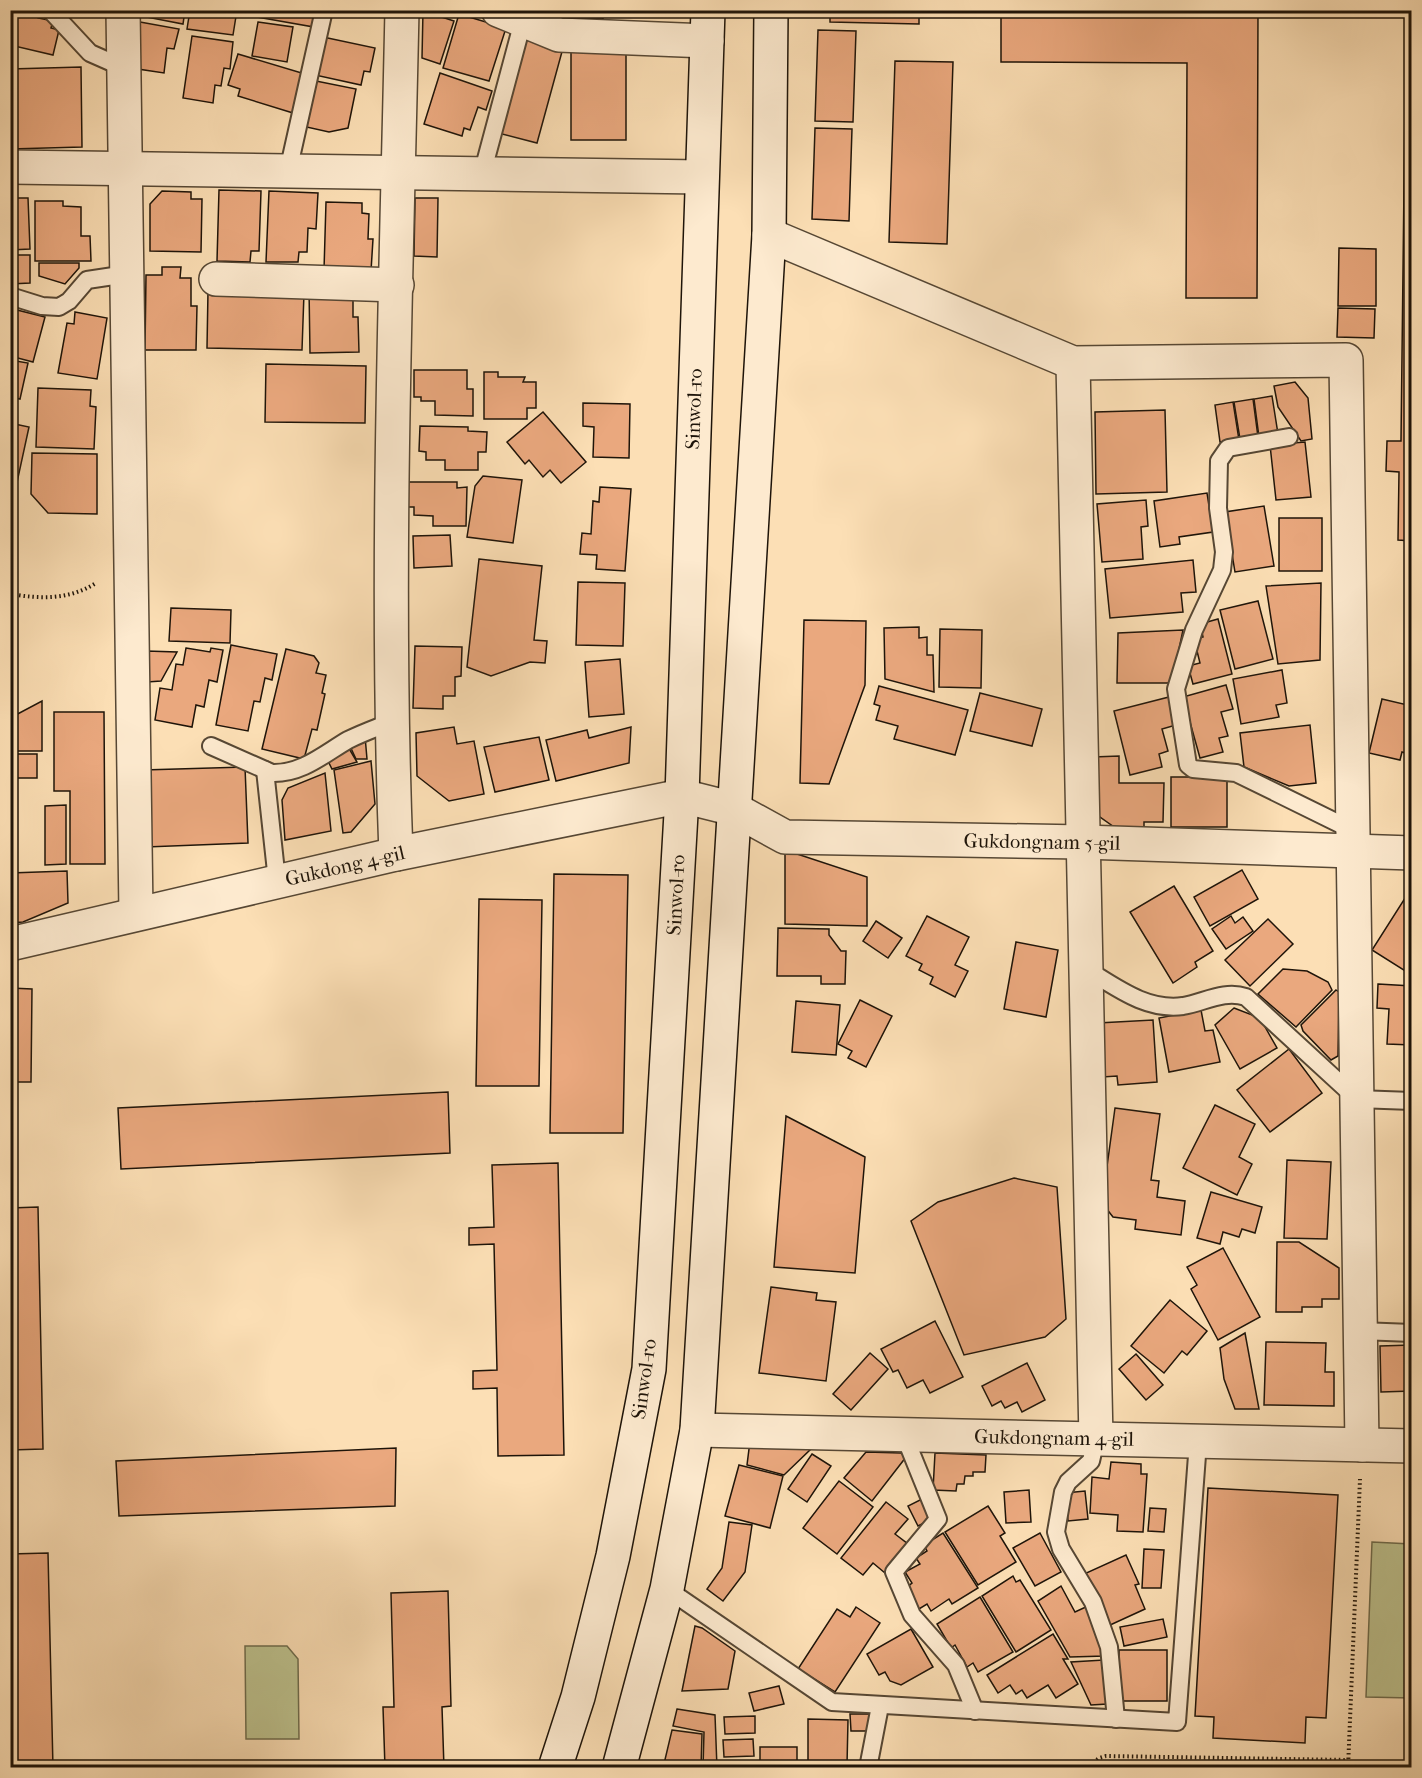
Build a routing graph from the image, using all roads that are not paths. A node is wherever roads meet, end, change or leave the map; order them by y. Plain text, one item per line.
1 (50, 10) edge
2 (123, 10) edge
3 (324, 10) edge
4 (402, 10) edge
5 (771, 10) edge
6 (511, 16) edge
7 (708, 26) edge
8 (124, 68) junction
9 (10, 167) edge
10 (125, 169) junction
11 (288, 171) junction
12 (399, 172) junction
13 (482, 174) junction
14 (702, 177) junction
15 (769, 235) junction
16 (127, 274) junction
17 (216, 279) dead end
18 (397, 285) junction
19 (10, 296) edge
20 (1073, 363) junction
21 (1289, 437) dead end
22 (391, 722) junction
23 (211, 746) dead end
24 (266, 770) junction
25 (682, 796) junction
26 (734, 810) junction
27 (1083, 842) junction
28 (1354, 842) junction
29 (1412, 853) edge
30 (396, 854) junction
31 (277, 881) junction
32 (136, 913) junction
33 (10, 944) edge
34 (1086, 969) junction
35 (1357, 1099) junction
36 (1412, 1101) edge
37 (1360, 1331) junction
38 (1412, 1333) edge
39 (698, 1430) junction
40 (904, 1435) junction
41 (1096, 1439) junction
42 (1198, 1442) junction
43 (1362, 1445) junction
44 (1412, 1446) edge
45 (667, 1589) junction
46 (880, 1706) junction
47 (975, 1712) junction
48 (1116, 1719) junction
49 (555, 1767) edge
50 (619, 1767) edge
51 (868, 1767) edge

1 - 8 lane
2 - 8 street
3 - 11 lane
4 - 12 street
5 - 15 street
6 - 7 street
6 - 13 lane
7 - 14 street, Sinwol-ro
8 - 10 street
9 - 10 street
10 - 11 street
10 - 16 street
11 - 12 street
12 - 13 street
12 - 18 street
13 - 14 street
14 - 25 street, Sinwol-ro
15 - 20 street
15 - 26 street
16 - 19 lane
16 - 32 street
17 - 18 street
18 - 22 street
20 - 27 street
20 - 28 street
21 - 28 lane
22 - 24 lane
22 - 30 street
23 - 24 lane
24 - 31 lane
25 - 26 street, Gukdongnam 5-gil
25 - 30 street, Gukdong 4-gil
25 - 49 street, Sinwol-ro
26 - 27 street, Gukdongnam 5-gil
26 - 39 street
27 - 28 street, Gukdongnam 5-gil
27 - 34 street
28 - 29 street, Gukdongnam 5-gil
28 - 35 street
30 - 31 street, Gukdong 4-gil
31 - 32 street, Gukdong 4-gil
32 - 33 street, Gukdong 4-gil
34 - 35 lane
34 - 41 street
35 - 36 lane
35 - 37 street
37 - 38 lane
37 - 43 street
39 - 40 street, Gukdongnam 4-gil
39 - 45 street
40 - 41 street, Gukdongnam 4-gil
40 - 47 lane
41 - 42 street, Gukdongnam 4-gil
41 - 48 lane
42 - 43 street, Gukdongnam 4-gil
42 - 48 lane
43 - 44 street, Gukdongnam 4-gil
45 - 46 lane
45 - 50 street
46 - 47 lane
46 - 51 lane
47 - 48 lane

